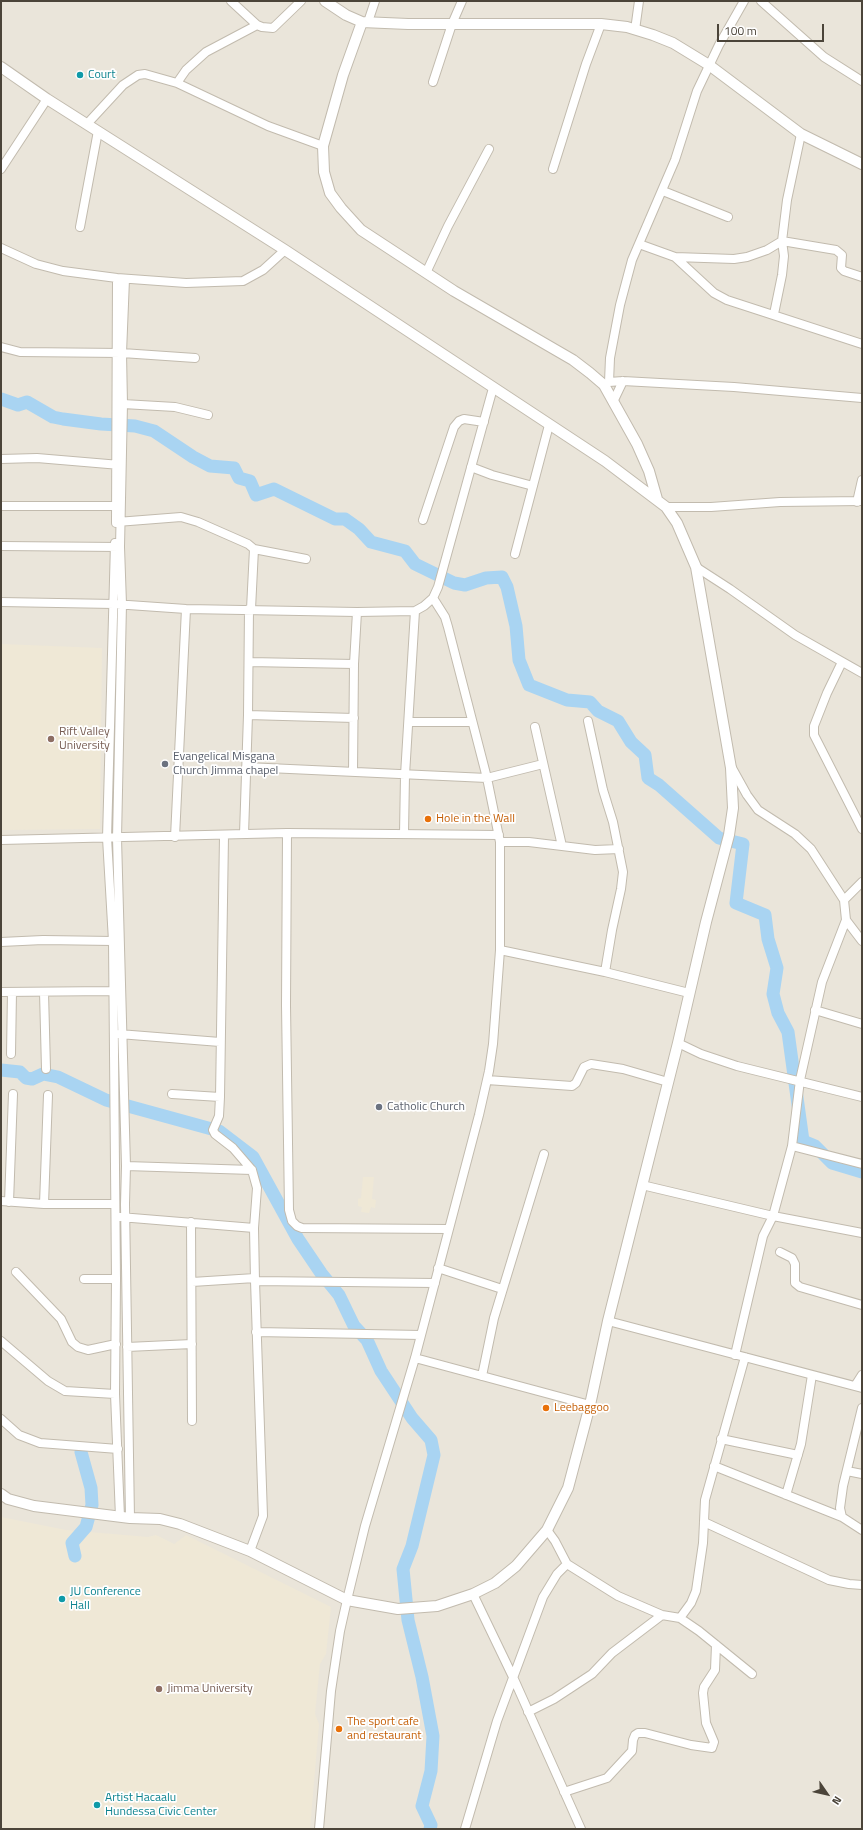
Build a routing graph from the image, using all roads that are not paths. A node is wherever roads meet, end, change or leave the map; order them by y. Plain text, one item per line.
1 (231, 1) edge
2 (301, 1) edge
3 (325, 1) edge
4 (375, 1) edge
5 (462, 1) edge
6 (639, 1) edge
7 (744, 1) edge
8 (761, 1) edge
9 (365, 22) junction
10 (452, 24) junction
11 (601, 24) junction
12 (257, 25) junction
13 (635, 30) junction
14 (709, 65) junction
15 (1, 67) edge
16 (862, 81) edge
17 (433, 82) dead end
18 (177, 83) junction
19 (47, 99) junction
20 (88, 124) junction
21 (98, 131) junction
22 (801, 134) junction
23 (323, 146) junction
24 (489, 149) dead end
25 (862, 164) edge
26 (1, 169) edge
27 (553, 169) dead end
28 (663, 191) junction
29 (728, 217) dead end
30 (80, 227) dead end
31 (782, 241) junction
32 (639, 244) junction
33 (1, 248) edge
34 (284, 250) junction
35 (675, 257) junction
36 (426, 273) junction
37 (862, 277) edge
38 (117, 278) junction
39 (125, 279) junction
40 (774, 314) junction
41 (862, 344) edge
42 (1, 347) edge
43 (119, 353) junction
44 (195, 358) dead end
45 (624, 381) junction
46 (606, 384) junction
47 (493, 388) junction
48 (862, 398) edge
49 (614, 402) junction
50 (123, 404) junction
51 (208, 414) dead end
52 (484, 422) junction
53 (549, 425) junction
54 (1, 459) edge
55 (119, 465) junction
56 (472, 467) junction
57 (862, 480) edge
58 (533, 486) junction
59 (657, 499) junction
60 (860, 502) edge
61 (1, 506) edge
62 (119, 506) junction
63 (666, 507) junction
64 (423, 520) dead end
65 (118, 522) junction
66 (1, 546) edge
67 (118, 548) junction
68 (254, 549) junction
69 (515, 554) dead end
70 (306, 559) dead end
71 (696, 567) junction
72 (432, 598) junction
73 (1, 602) edge
74 (118, 604) junction
75 (186, 609) junction
76 (250, 609) junction
77 (416, 610) junction
78 (357, 612) junction
79 (249, 662) junction
80 (842, 662) junction
81 (354, 664) junction
82 (862, 673) edge
83 (248, 715) junction
84 (354, 718) junction
85 (588, 721) dead end
86 (409, 722) junction
87 (472, 722) junction
88 (535, 727) dead end
89 (543, 764) junction
90 (246, 767) junction
91 (731, 768) junction
92 (353, 772) junction
93 (405, 775) junction
94 (487, 778) junction
95 (862, 829) edge
96 (287, 833) junction
97 (244, 834) junction
98 (404, 834) junction
99 (224, 836) junction
100 (175, 837) junction
101 (107, 838) junction
102 (117, 838) junction
103 (500, 839) junction
104 (1, 840) edge
105 (562, 846) junction
106 (619, 849) junction
107 (862, 882) edge
108 (844, 900) junction
109 (846, 920) junction
110 (112, 941) junction
111 (862, 941) edge
112 (1, 942) edge
113 (500, 950) junction
114 (605, 972) junction
115 (113, 991) junction
116 (1, 992) edge
117 (12, 992) junction
118 (44, 992) junction
119 (689, 993) junction
120 (815, 1010) junction
121 (862, 1024) edge
122 (113, 1034) junction
123 (123, 1034) junction
124 (220, 1042) junction
125 (678, 1043) junction
126 (11, 1054) dead end
127 (46, 1069) dead end
128 (487, 1080) junction
129 (800, 1080) junction
130 (668, 1082) junction
131 (13, 1094) dead end
132 (172, 1094) dead end
133 (48, 1095) dead end
134 (220, 1097) junction
135 (862, 1097) edge
136 (792, 1146) junction
137 (544, 1154) dead end
138 (862, 1164) edge
139 (126, 1166) junction
140 (252, 1170) junction
141 (642, 1185) junction
142 (5, 1201) edge
143 (44, 1204) junction
144 (115, 1204) junction
145 (125, 1216) junction
146 (773, 1216) junction
147 (115, 1217) junction
148 (191, 1222) junction
149 (254, 1228) junction
150 (448, 1229) junction
151 (862, 1233) edge
152 (780, 1252) dead end
153 (438, 1268) junction
154 (16, 1272) dead end
155 (84, 1279) dead end
156 (116, 1279) junction
157 (255, 1279) junction
158 (192, 1282) junction
159 (435, 1283) junction
160 (502, 1289) junction
161 (862, 1305) edge
162 (608, 1321) junction
163 (256, 1332) junction
164 (420, 1335) junction
165 (1, 1341) edge
166 (116, 1344) junction
167 (192, 1344) junction
168 (127, 1347) junction
169 (735, 1355) junction
170 (745, 1357) junction
171 (415, 1358) junction
172 (812, 1375) junction
173 (862, 1375) edge
174 (482, 1376) junction
175 (858, 1387) edge
176 (115, 1394) junction
177 (590, 1405) junction
178 (862, 1408) edge
179 (1, 1419) edge
180 (192, 1421) dead end
181 (860, 1431) edge
182 (721, 1439) junction
183 (118, 1449) junction
184 (798, 1454) junction
185 (714, 1466) junction
186 (847, 1471) junction
187 (862, 1474) edge
188 (1, 1494) edge
189 (786, 1495) junction
190 (118, 1517) junction
191 (842, 1517) junction
192 (130, 1518) junction
193 (704, 1522) junction
194 (547, 1530) junction
195 (862, 1530) edge
196 (250, 1551) junction
197 (567, 1564) junction
198 (862, 1585) edge
199 (474, 1594) junction
200 (347, 1600) junction
201 (662, 1615) junction
202 (680, 1618) junction
203 (716, 1645) junction
204 (752, 1674) dead end
205 (513, 1677) junction
206 (528, 1712) junction
207 (564, 1792) junction
208 (319, 1829) edge
209 (465, 1829) edge
210 (581, 1829) edge

1 - 12 street
2 - 12 street
3 - 9 street
4 - 9 street
5 - 10 street
6 - 13 street
7 - 14 street
8 - 16 street
9 - 10 street
9 - 23 street
10 - 11 street
10 - 17 street
11 - 13 street
11 - 27 street
12 - 18 street
13 - 14 street
14 - 22 street
14 - 28 street
15 - 19 street
18 - 20 street
18 - 23 street
19 - 20 street
19 - 26 street
20 - 21 street
21 - 30 street
21 - 34 street
22 - 25 street
22 - 31 street
23 - 36 street
24 - 36 street
28 - 29 street
28 - 32 street
31 - 35 street
31 - 37 street
31 - 40 street
32 - 35 street
32 - 46 street
33 - 38 street
34 - 39 street
34 - 47 street
35 - 40 street
36 - 46 street
38 - 39 street
38 - 43 street
39 - 43 street
40 - 41 street
42 - 43 street
43 - 44 street
43 - 50 street
43 - 55 street
45 - 46 street
45 - 48 street
45 - 49 street
46 - 49 street
47 - 52 street
47 - 53 street
49 - 59 street
50 - 51 street
50 - 55 street
52 - 56 street
52 - 64 street
53 - 58 street
53 - 59 street
54 - 55 street
55 - 62 street
56 - 58 street
56 - 72 street
57 - 60 street
58 - 69 street
59 - 63 street
60 - 63 street
61 - 62 street
62 - 65 street
63 - 71 street
65 - 67 street
65 - 68 street
66 - 67 street
67 - 74 street
68 - 70 street
68 - 76 street
71 - 80 street
71 - 91 street
72 - 77 street
72 - 87 street
73 - 74 street
74 - 75 street
74 - 101 street
74 - 102 street
75 - 76 street
75 - 100 street
76 - 78 street
76 - 79 street
77 - 78 street
77 - 86 street
78 - 81 street
79 - 81 street
79 - 83 street
80 - 82 street
80 - 95 street
81 - 84 street
83 - 84 street
83 - 90 street
84 - 92 street
85 - 106 street
86 - 87 street
86 - 93 street
87 - 94 street
88 - 89 street
89 - 94 street
89 - 105 street
90 - 92 street
90 - 97 street
91 - 108 street
91 - 119 street
92 - 93 street
93 - 94 street
93 - 98 street
94 - 103 street
96 - 97 street
96 - 98 street
96 - 150 street
97 - 99 street
98 - 103 street
99 - 100 street
99 - 124 street
100 - 102 street
101 - 102 street
101 - 104 street
101 - 110 street
102 - 123 street
103 - 105 street
103 - 113 street
105 - 106 street
106 - 114 street
107 - 108 street
108 - 109 street
109 - 111 street
109 - 120 street
110 - 112 street
110 - 115 street
113 - 114 street
113 - 128 street
114 - 119 street
115 - 118 street
115 - 122 street
116 - 117 street
117 - 118 street
117 - 126 street
118 - 127 street
119 - 125 street
120 - 121 street
120 - 129 street
122 - 123 street
122 - 144 street
123 - 124 street
123 - 139 street
124 - 134 street
125 - 129 street
125 - 130 street
128 - 130 street
128 - 150 street
129 - 135 street
129 - 136 street
130 - 141 street
131 - 142 street
132 - 134 street
133 - 143 street
134 - 140 street
136 - 138 street
136 - 146 street
137 - 160 street
139 - 140 street
139 - 145 street
140 - 149 street
141 - 146 street
141 - 162 street
142 - 143 street
143 - 144 street
144 - 147 street
145 - 147 street
145 - 148 street
145 - 168 street
146 - 151 street
146 - 169 street
147 - 156 street
148 - 149 street
148 - 158 street
149 - 157 street
150 - 153 street
152 - 161 street
153 - 159 street
153 - 160 street
154 - 166 street
155 - 156 street
156 - 166 street
157 - 158 street
157 - 159 street
157 - 163 street
158 - 167 street
159 - 164 street
160 - 174 street
162 - 169 street
162 - 177 street
163 - 164 street
163 - 196 street
164 - 171 street
165 - 176 street
166 - 176 street
167 - 168 street
167 - 180 street
168 - 192 street
169 - 170 street
170 - 172 street
170 - 182 street
171 - 174 street
171 - 200 street
172 - 175 street
172 - 184 street
173 - 175 street
174 - 177 street
176 - 183 street
177 - 194 street
178 - 181 street
179 - 183 street
181 - 186 street
182 - 184 street
182 - 185 street
183 - 190 street
184 - 189 street
185 - 189 street
185 - 193 street
186 - 187 street
186 - 191 street
188 - 190 street
189 - 191 street
190 - 192 street
191 - 195 street
192 - 196 street
193 - 198 street
193 - 202 street
194 - 197 street
194 - 199 street
196 - 200 street
197 - 201 street
197 - 205 street
199 - 200 street
199 - 205 street
200 - 208 street
201 - 202 street
201 - 206 street
202 - 203 street
203 - 204 street
203 - 207 street
205 - 206 street
205 - 209 street
206 - 207 street
207 - 210 street

